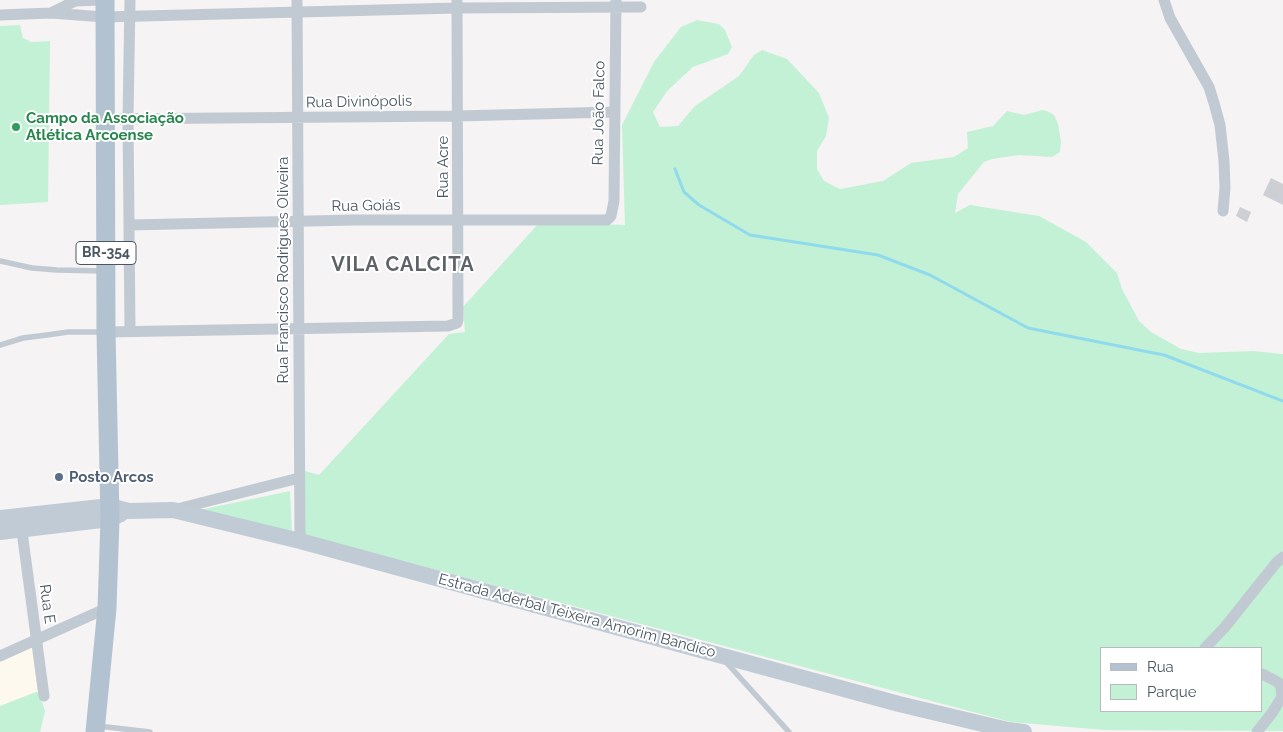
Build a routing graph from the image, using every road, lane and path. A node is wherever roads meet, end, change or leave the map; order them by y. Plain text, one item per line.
1 (130, 0) edge
2 (1164, 0) edge
3 (75, 1) edge
4 (457, 4) edge
5 (615, 4) edge
6 (103, 6) edge
7 (297, 6) edge
8 (641, 7) dead end
9 (51, 13) junction
10 (0, 15) edge
11 (130, 16) junction
12 (614, 112) junction
13 (457, 116) junction
14 (298, 117) junction
15 (105, 119) junction
16 (128, 119) junction
17 (1223, 211) dead end
18 (458, 220) junction
19 (604, 220) joint
20 (298, 222) junction
21 (129, 225) junction
22 (0, 261) edge
23 (106, 271) junction
24 (298, 328) junction
25 (130, 331) junction
26 (106, 332) junction
27 (0, 345) edge
28 (299, 478) junction
29 (173, 510) junction
30 (110, 512) junction
31 (0, 518) edge
32 (21, 522) junction
33 (0, 532) edge
34 (300, 541) junction
35 (1283, 557) edge
36 (107, 608) junction
37 (36, 640) junction
38 (1206, 647) edge
39 (720, 654) junction
40 (0, 656) edge
41 (1263, 674) edge
42 (44, 696) dead end
43 (95, 729) edge
44 (150, 732) edge
45 (789, 732) edge
46 (1024, 732) edge
47 (1257, 732) edge

1 - 11 street
2 - 17 street
3 - 6 street
3 - 9 street
4 - 5 street
4 - 7 street
4 - 13 street, Rua Acre
5 - 8 street
5 - 12 street, Rua João Falco
6 - 9 street
6 - 11 street
6 - 15 main road, BR-354
7 - 11 street
7 - 14 street, Rua Francisco Rodrigues Oliveira
9 - 10 street
11 - 16 street
12 - 13 street, Rua Divinópolis
12 - 19 street, Rua João Falco
13 - 14 street, Rua Divinópolis
13 - 18 street, Rua Acre
14 - 16 street, Rua Divinópolis
14 - 20 street, Rua Francisco Rodrigues Oliveira
15 - 16 street, Rua Divinópolis
15 - 23 main road, BR-354
16 - 21 street
18 - 19 street, Rua Goiás
18 - 20 street, Rua Goiás
18 - 24 street, Rua Acre
20 - 21 street, Rua Goiás
20 - 24 street, Rua Francisco Rodrigues Oliveira
21 - 25 street
22 - 23 lane
23 - 26 main road, BR-354
24 - 25 street
24 - 28 street, Rua Francisco Rodrigues Oliveira
25 - 26 street
26 - 27 lane
26 - 30 main road, BR-354
28 - 29 street
28 - 34 street, Rua Francisco Rodrigues Oliveira
29 - 30 main road, Estrada Aderbal Teixeira Amorim Bandico
29 - 34 main road, Estrada Aderbal Teixeira Amorim Bandico
30 - 32 main road, Estrada Aderbal Teixeira Amorim Bandico
30 - 36 main road, BR-354
31 - 32 main road
32 - 33 main road
32 - 37 street, Rua E
34 - 39 main road, Estrada Aderbal Teixeira Amorim Bandico
35 - 38 street
36 - 37 street
36 - 43 main road, BR-354
37 - 40 street
37 - 42 street, Rua E
39 - 45 lane
39 - 46 main road, Estrada Aderbal Teixeira Amorim Bandico
41 - 47 street
43 - 44 lane

